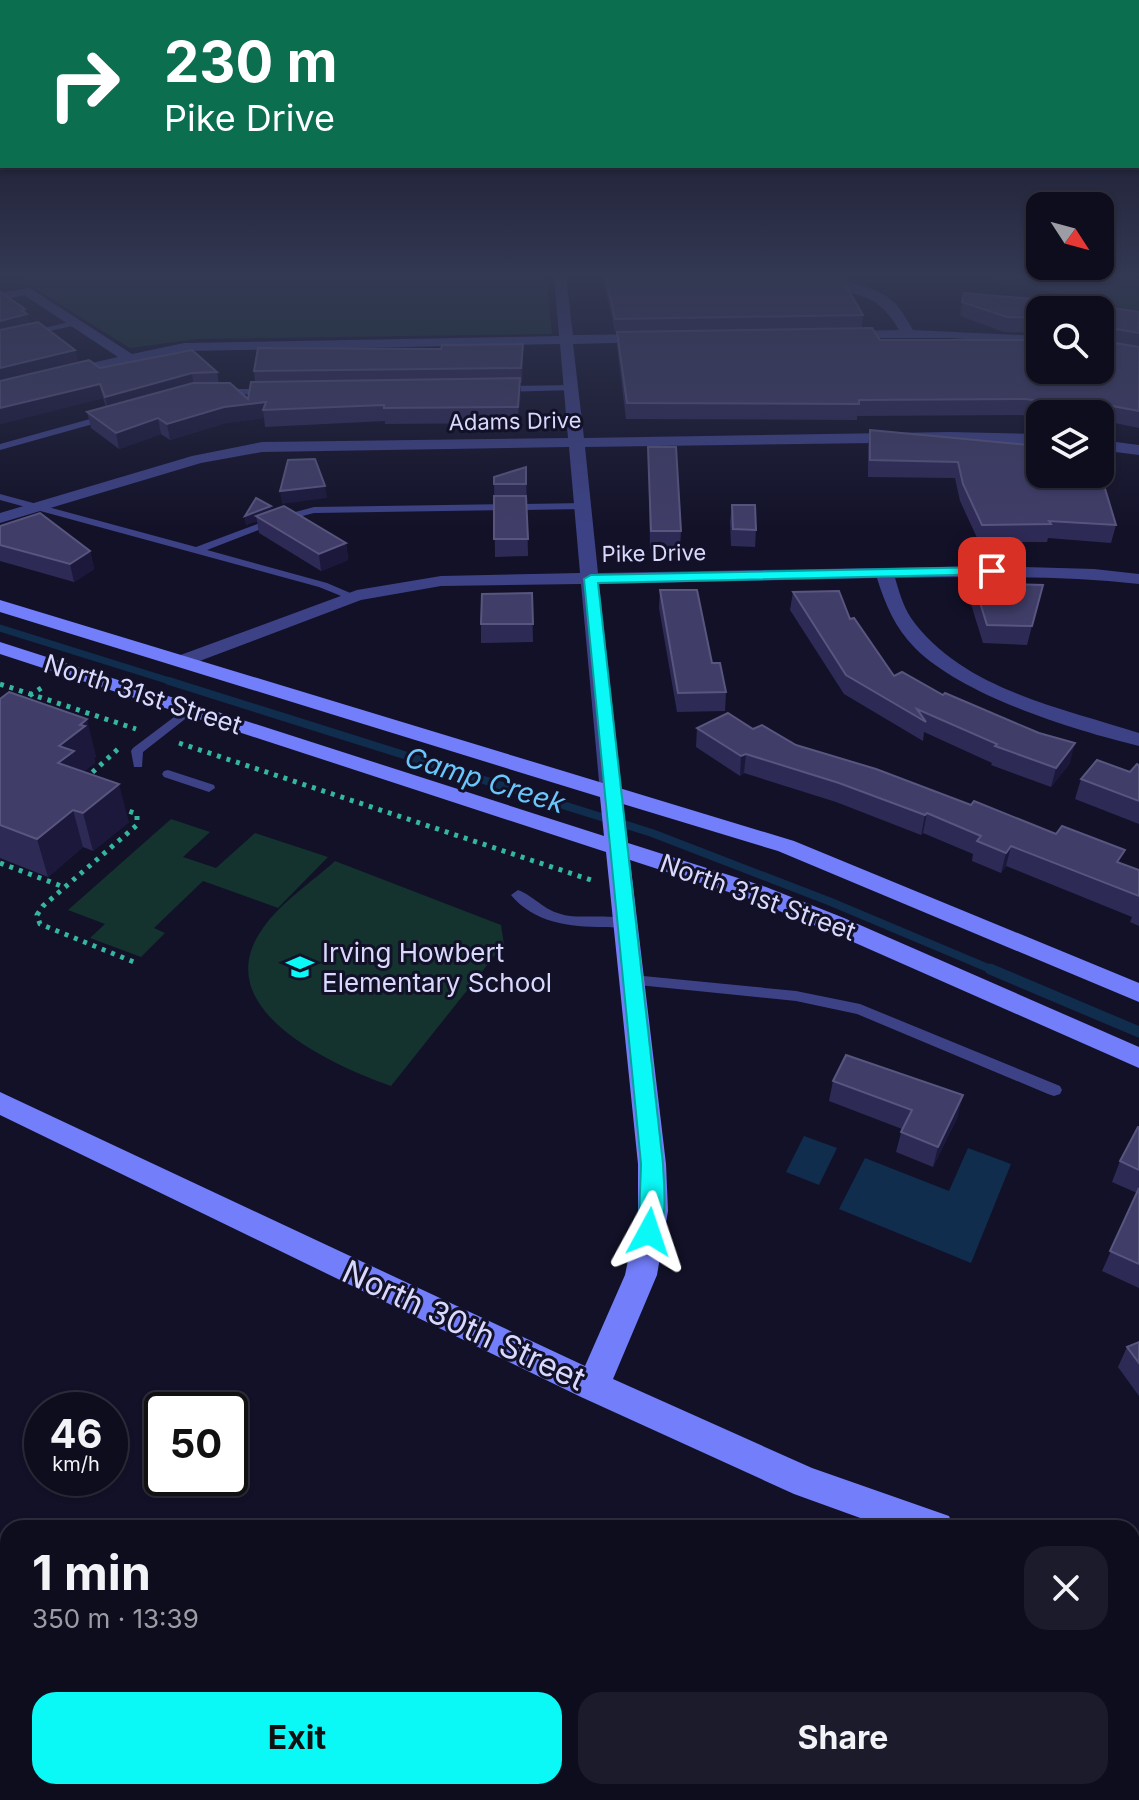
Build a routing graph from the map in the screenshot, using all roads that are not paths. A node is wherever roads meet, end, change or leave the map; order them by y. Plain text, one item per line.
1 (111, 361) edge
2 (570, 361) edge
3 (57, 375) edge
4 (573, 388) junction
5 (493, 389) edge
6 (275, 391) edge
7 (212, 392) edge
8 (121, 414) edge
9 (1026, 439) edge
10 (578, 442) junction
11 (0, 447) edge
12 (1114, 447) edge
13 (1139, 450) edge
14 (0, 497) edge
15 (584, 506) junction
16 (36, 507) junction
17 (0, 518) edge
18 (198, 550) junction
19 (884, 573) junction
20 (591, 579) junction
21 (1139, 579) edge
22 (351, 597) junction
23 (0, 606) edge
24 (0, 648) edge
25 (182, 661) junction
26 (190, 709) junction
27 (1139, 740) edge
28 (138, 764) dead end
29 (168, 774) dead end
30 (209, 788) dead end
31 (611, 792) junction
32 (618, 846) junction
33 (518, 895) dead end
34 (627, 923) junction
35 (633, 980) junction
36 (1139, 993) edge
37 (1139, 1058) edge
38 (1054, 1090) dead end
39 (0, 1103) edge
40 (593, 1386) junction
41 (913, 1520) edge

1 - 3 street
2 - 4 street
4 - 5 lane
4 - 10 street
6 - 7 lane
8 - 11 lane
9 - 10 street, Adams Drive
10 - 15 street
10 - 16 street, Adams Drive
12 - 13 street
14 - 16 lane
15 - 18 lane
15 - 20 street
16 - 17 street, Adams Drive
16 - 18 lane
18 - 22 lane
19 - 20 street, Pike Drive
19 - 21 street, Pike Drive
19 - 27 street
20 - 22 street, Pike Drive
20 - 31 street
22 - 25 street, Pike Drive
23 - 25 main road, North 31st Street
24 - 26 main road, North 31st Street
25 - 31 main road, North 31st Street
26 - 28 lane
26 - 32 main road, North 31st Street
29 - 30 lane
31 - 32 main road
31 - 36 main road, North 31st Street
32 - 34 main road
32 - 37 main road, North 31st Street
33 - 34 lane
34 - 35 main road
35 - 38 lane
35 - 40 main road
39 - 40 main road, North 30th Street
40 - 41 main road, North 30th Street

